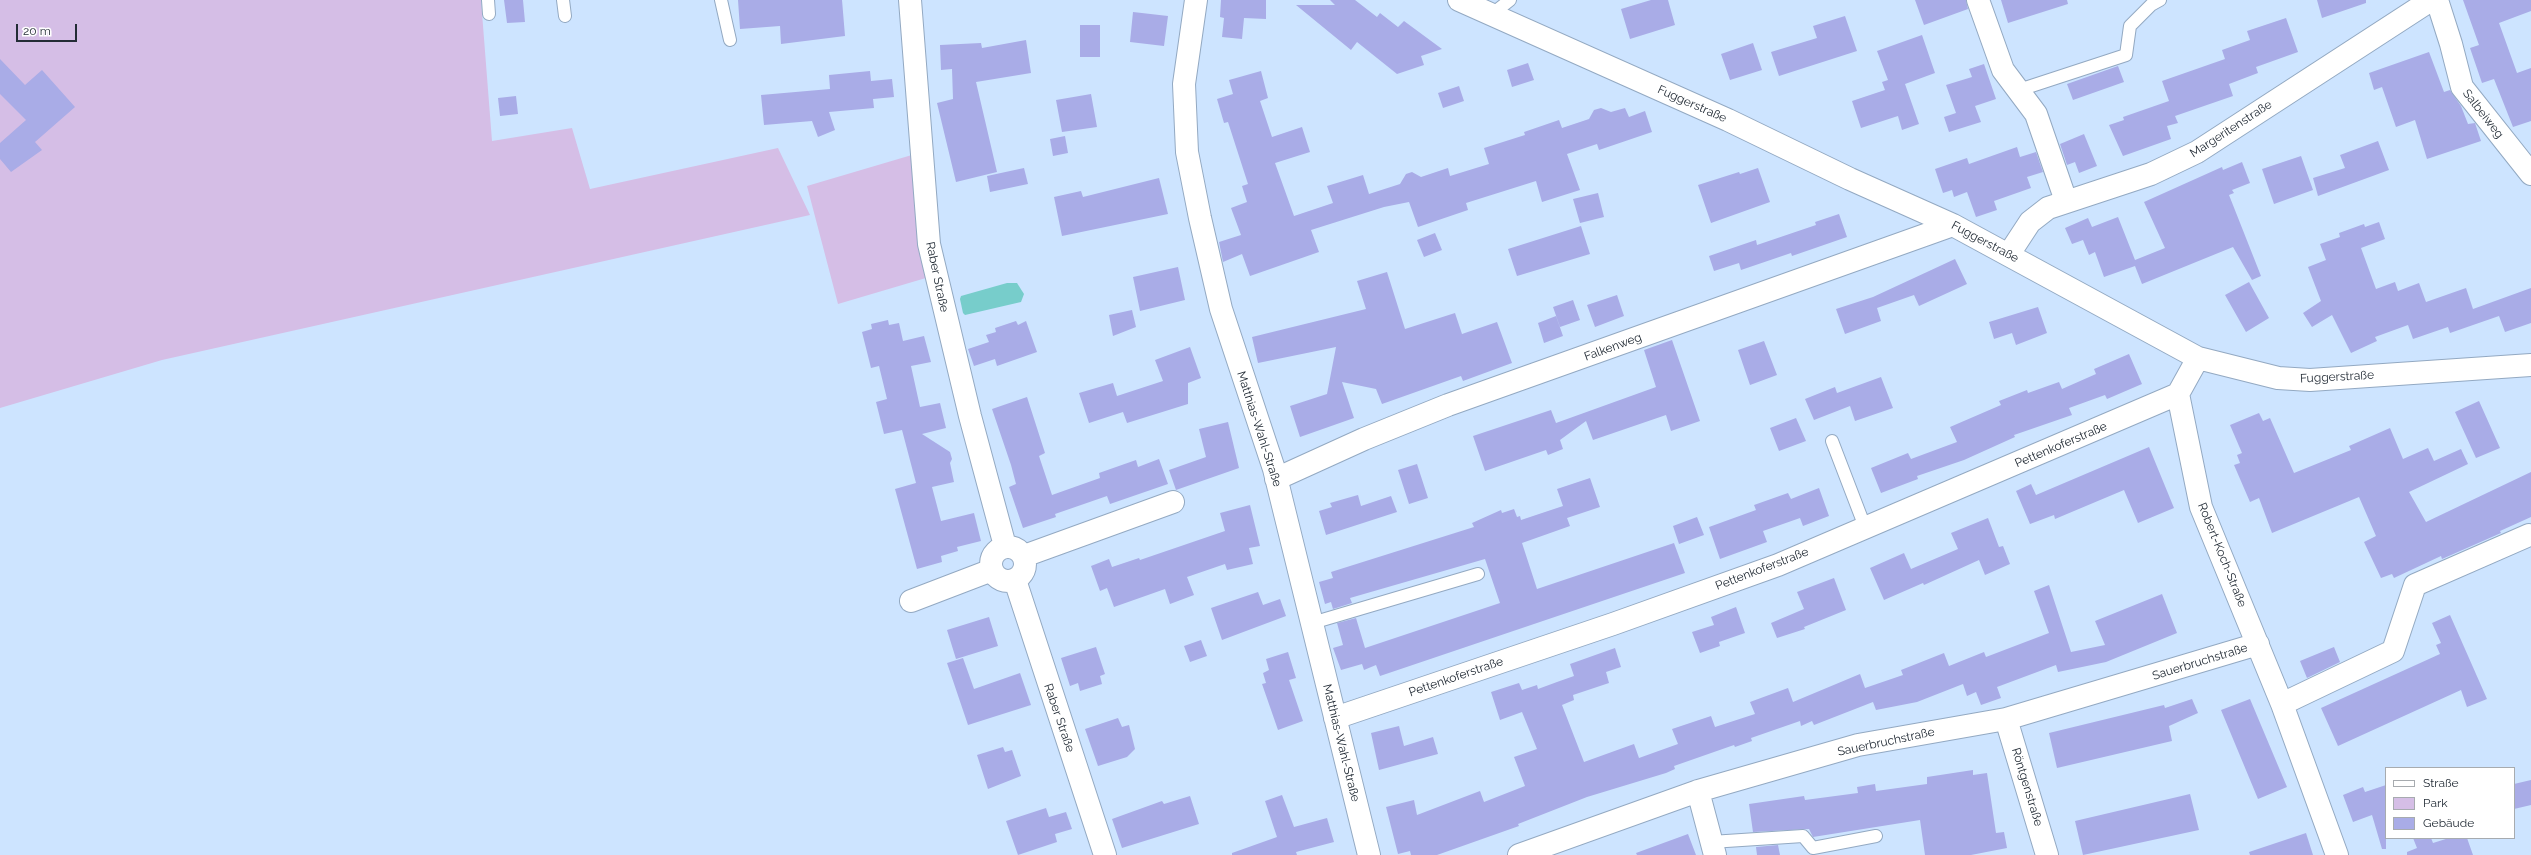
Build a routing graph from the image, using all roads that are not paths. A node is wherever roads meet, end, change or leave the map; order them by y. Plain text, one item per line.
1 (488, 0) edge
2 (563, 0) edge
3 (721, 0) edge
4 (910, 0) edge
5 (1196, 0) edge
6 (1459, 0) edge
7 (1510, 0) edge
8 (1978, 0) edge
9 (2160, 0) edge
10 (2431, 0) edge
11 (2437, 0) edge
12 (489, 14) dead end
13 (1491, 15) junction
14 (565, 16) dead end
15 (730, 40) dead end
16 (2019, 90) junction
17 (2531, 174) edge
18 (2066, 201) junction
19 (1953, 225) junction
20 (2009, 254) junction
21 (2198, 358) junction
22 (2531, 365) edge
23 (2178, 394) junction
24 (1832, 441) dead end
25 (1276, 479) junction
26 (1173, 502) dead end
27 (1865, 527) junction
28 (2529, 535) dead end
29 (1014, 551) junction
30 (992, 570) junction
31 (1478, 574) dead end
32 (1015, 580) junction
33 (911, 601) dead end
34 (1312, 623) junction
35 (2258, 644) junction
36 (2282, 704) junction
37 (1335, 718) junction
38 (2006, 719) junction
39 (1698, 791) junction
40 (1876, 836) dead end
41 (1713, 849) edge
42 (1105, 855) edge
43 (1369, 855) edge
44 (1519, 855) edge
45 (2047, 855) edge
46 (2337, 855) edge

1 - 12 lane
2 - 14 lane
3 - 15 lane
4 - 29 street, Raber Straße
5 - 25 street, Matthias-Wahl-Straße
6 - 13 street, Fuggerstraße
7 - 13 lane
8 - 16 street
9 - 16 lane
10 - 18 street, Margeritenstraße
11 - 17 street, Salbeiweg
13 - 19 street, Fuggerstraße
16 - 18 street
18 - 20 street, Margeritenstraße
19 - 20 street, Fuggerstraße
19 - 25 street, Falkenweg
20 - 21 street, Fuggerstraße
21 - 22 street, Fuggerstraße
21 - 23 street
23 - 27 street, Pettenkoferstraße
23 - 35 street, Robert-Koch-Straße
24 - 27 lane
25 - 34 street, Matthias-Wahl-Straße
26 - 29 street
27 - 37 street, Pettenkoferstraße
28 - 36 street
29 - 30 street
29 - 32 street, Raber Straße
30 - 32 street
30 - 33 street
31 - 34 lane
32 - 42 street, Raber Straße
34 - 37 street, Matthias-Wahl-Straße
35 - 36 street, Robert-Koch-Straße
35 - 38 street, Sauerbruchstraße
36 - 46 street, Robert-Koch-Straße
37 - 43 street, Matthias-Wahl-Straße
38 - 39 street, Sauerbruchstraße
38 - 45 street, Röntgenstraße
39 - 41 street
39 - 44 street, Sauerbruchstraße
40 - 41 lane

